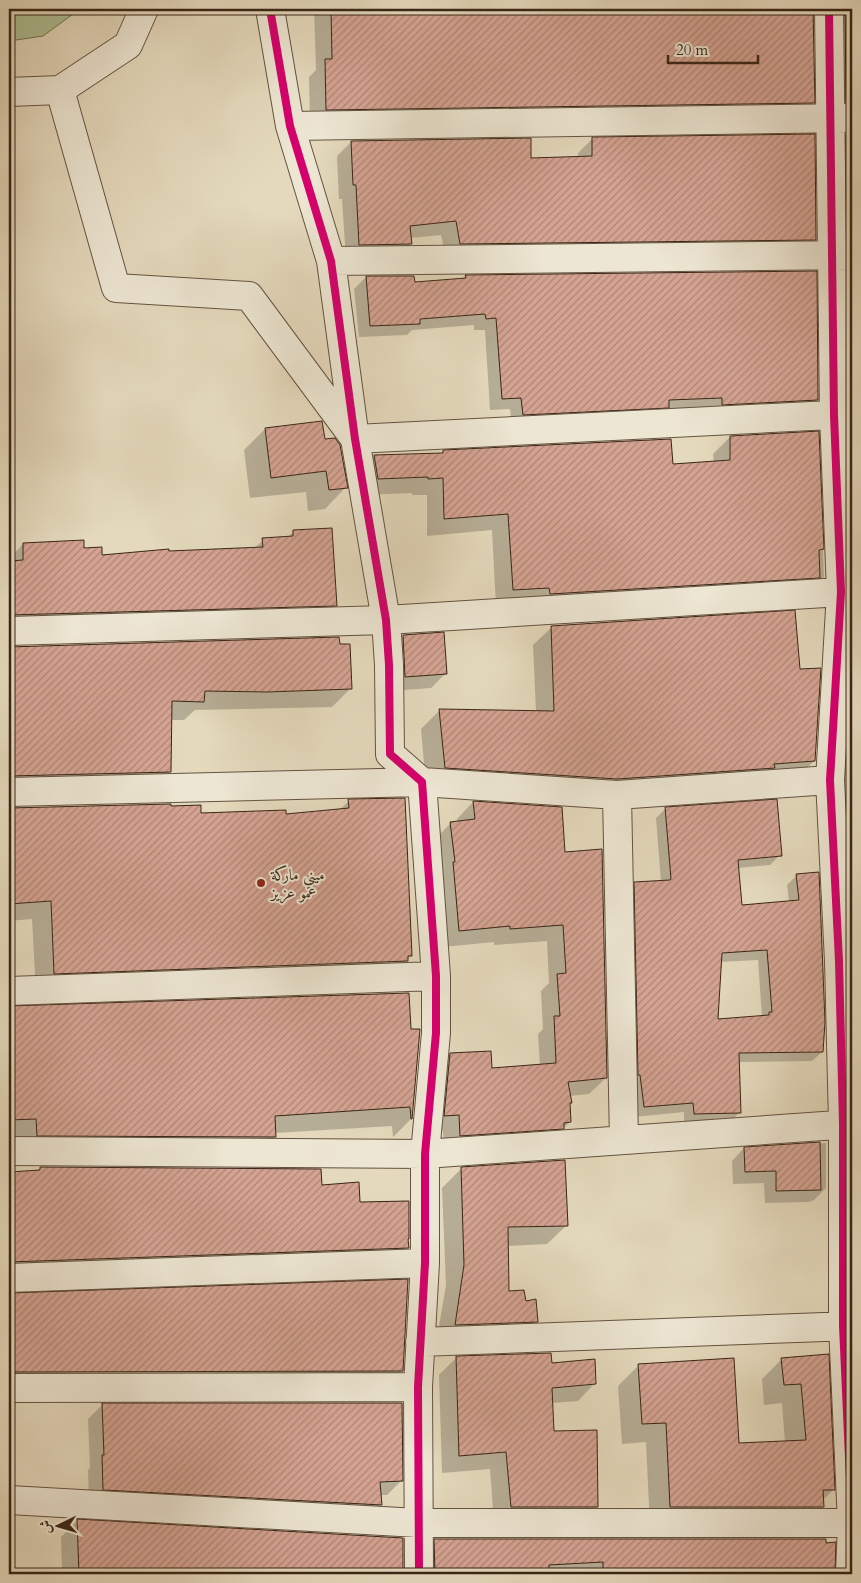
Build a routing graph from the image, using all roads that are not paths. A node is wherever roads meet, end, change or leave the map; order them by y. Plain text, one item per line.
1 (144, 9) edge
2 (270, 9) edge
3 (829, 9) edge
4 (60, 90) junction
5 (9, 92) edge
6 (841, 118) edge
7 (290, 126) junction
8 (842, 255) edge
9 (331, 261) junction
10 (843, 414) edge
11 (356, 439) junction
12 (847, 593) edge
13 (386, 620) junction
14 (9, 631) edge
15 (422, 782) junction
16 (9, 792) edge
17 (617, 795) junction
18 (838, 796) edge
19 (846, 961) edge
20 (436, 976) junction
21 (9, 991) edge
22 (848, 1124) edge
23 (624, 1140) junction
24 (9, 1151) edge
25 (424, 1154) junction
26 (425, 1264) junction
27 (9, 1278) edge
28 (848, 1326) edge
29 (420, 1342) junction
30 (418, 1386) junction
31 (9, 1388) edge
32 (9, 1500) edge
33 (852, 1523) edge
34 (418, 1524) junction
35 (418, 1574) edge
36 (850, 1574) edge

1 - 4 street
2 - 7 street
3 - 6 street
4 - 5 street
4 - 11 street
6 - 7 street
6 - 8 street
7 - 9 street
8 - 9 street
8 - 10 street
9 - 11 street
10 - 11 street
10 - 12 street
11 - 13 street
12 - 13 street
12 - 18 street
13 - 14 street
13 - 15 street
15 - 16 street
15 - 17 street
15 - 20 street
17 - 18 street
17 - 23 street
18 - 19 street
19 - 22 street
20 - 21 street
20 - 25 street
22 - 23 street
22 - 28 street
23 - 25 street
24 - 25 street
25 - 26 street
26 - 27 street
26 - 29 street
28 - 29 street
28 - 33 street
29 - 30 street
30 - 31 street
30 - 34 street
32 - 34 street
33 - 34 street
33 - 36 street
34 - 35 street

